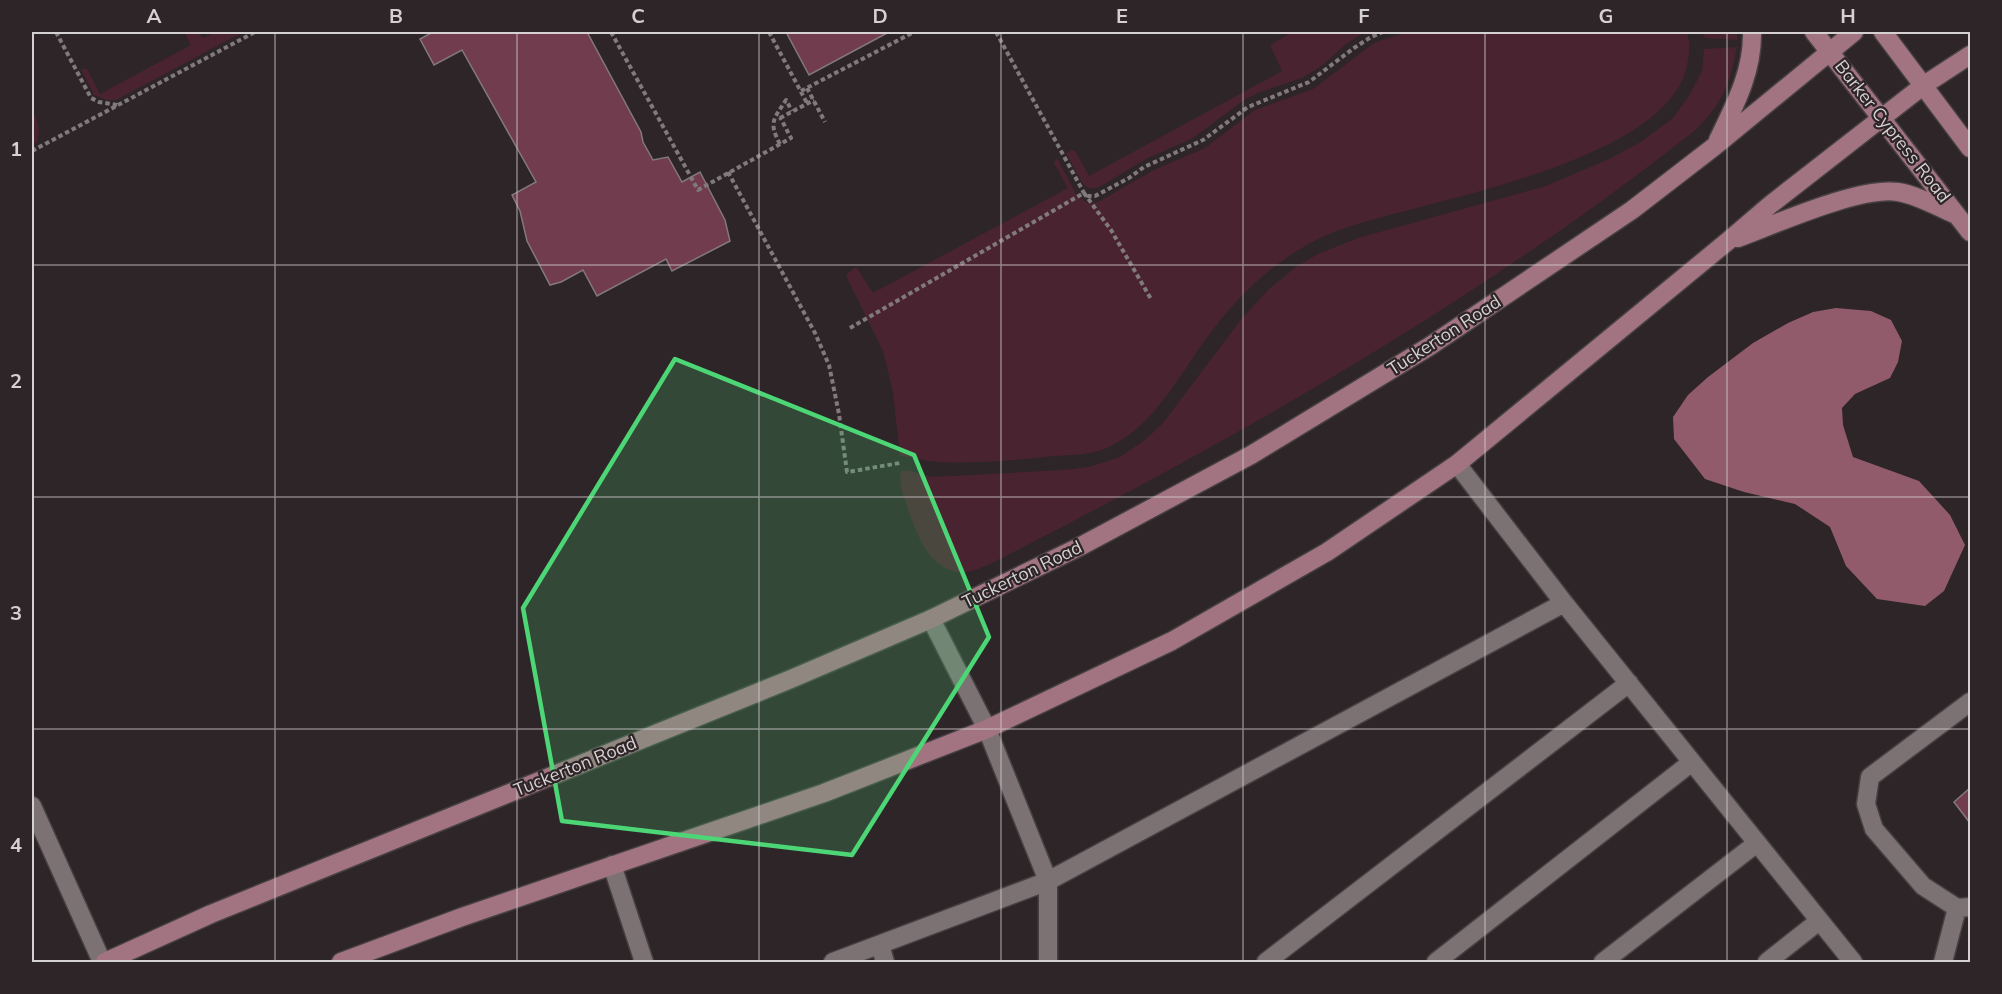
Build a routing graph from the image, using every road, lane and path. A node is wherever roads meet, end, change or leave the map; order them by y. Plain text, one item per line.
1 (56, 32) edge
2 (255, 32) edge
3 (611, 32) edge
4 (769, 32) edge
5 (914, 32) edge
6 (996, 32) edge
7 (1383, 32) edge
8 (1752, 32) edge
9 (1814, 32) edge
10 (1854, 32) edge
11 (1883, 32) edge
12 (1830, 51) junction
13 (1971, 55) edge
14 (1924, 85) junction
15 (807, 88) junction
16 (801, 92) junction
17 (814, 100) junction
18 (807, 103) junction
19 (118, 105) junction
20 (792, 111) junction
21 (780, 117) junction
22 (1881, 118) junction
23 (773, 121) junction
24 (825, 122) dead end
25 (780, 144) junction
26 (1715, 146) junction
27 (1971, 147) edge
28 (32, 151) edge
29 (728, 172) junction
30 (1084, 193) junction
31 (1958, 216) junction
32 (1971, 232) edge
33 (1728, 241) junction
34 (1151, 299) dead end
35 (850, 328) dead end
36 (900, 463) dead end
37 (1456, 464) junction
38 (1564, 603) junction
39 (931, 619) junction
40 (1629, 683) junction
41 (1971, 702) edge
42 (987, 729) junction
43 (1692, 762) junction
44 (32, 806) edge
45 (1757, 843) junction
46 (612, 865) junction
47 (1048, 881) junction
48 (1964, 907) edge
49 (1820, 921) junction
50 (880, 945) junction
51 (104, 963) edge
52 (341, 963) edge
53 (645, 963) edge
54 (832, 963) edge
55 (885, 963) edge
56 (1048, 963) edge
57 (1266, 963) edge
58 (1436, 963) edge
59 (1603, 963) edge
60 (1767, 963) edge
61 (1853, 963) edge
62 (1944, 963) edge

1 - 19 path
2 - 19 path
3 - 29 path
4 - 16 path
5 - 15 path
6 - 30 path
7 - 30 path
8 - 26 main road
9 - 12 main road, Barker Cypress Road
10 - 12 main road, Tuckerton Road
11 - 14 main road
12 - 22 main road, Barker Cypress Road
12 - 26 main road, Tuckerton Road
13 - 14 main road
14 - 22 main road
14 - 27 main road
15 - 16 path
15 - 17 path
16 - 18 path
17 - 18 path
17 - 24 path
18 - 20 path
19 - 28 path
20 - 21 path
20 - 23 path
21 - 23 path
21 - 25 path
22 - 31 main road, Barker Cypress Road
22 - 33 main road
23 - 25 path
25 - 29 path
26 - 39 main road, Tuckerton Road
29 - 36 path
30 - 34 path
30 - 35 path
31 - 32 main road, Barker Cypress Road
31 - 33 main road
33 - 37 main road
37 - 38 street
37 - 42 main road
38 - 40 street
38 - 47 street
39 - 42 street
39 - 51 main road, Tuckerton Road
40 - 43 street
40 - 57 street
41 - 48 street
42 - 46 main road
42 - 47 street
43 - 45 street
43 - 58 street
44 - 51 street
45 - 49 street
45 - 59 street
46 - 52 main road
46 - 53 street
47 - 50 street
47 - 56 street
48 - 62 street
49 - 60 street
49 - 61 street
50 - 54 street
50 - 55 street

